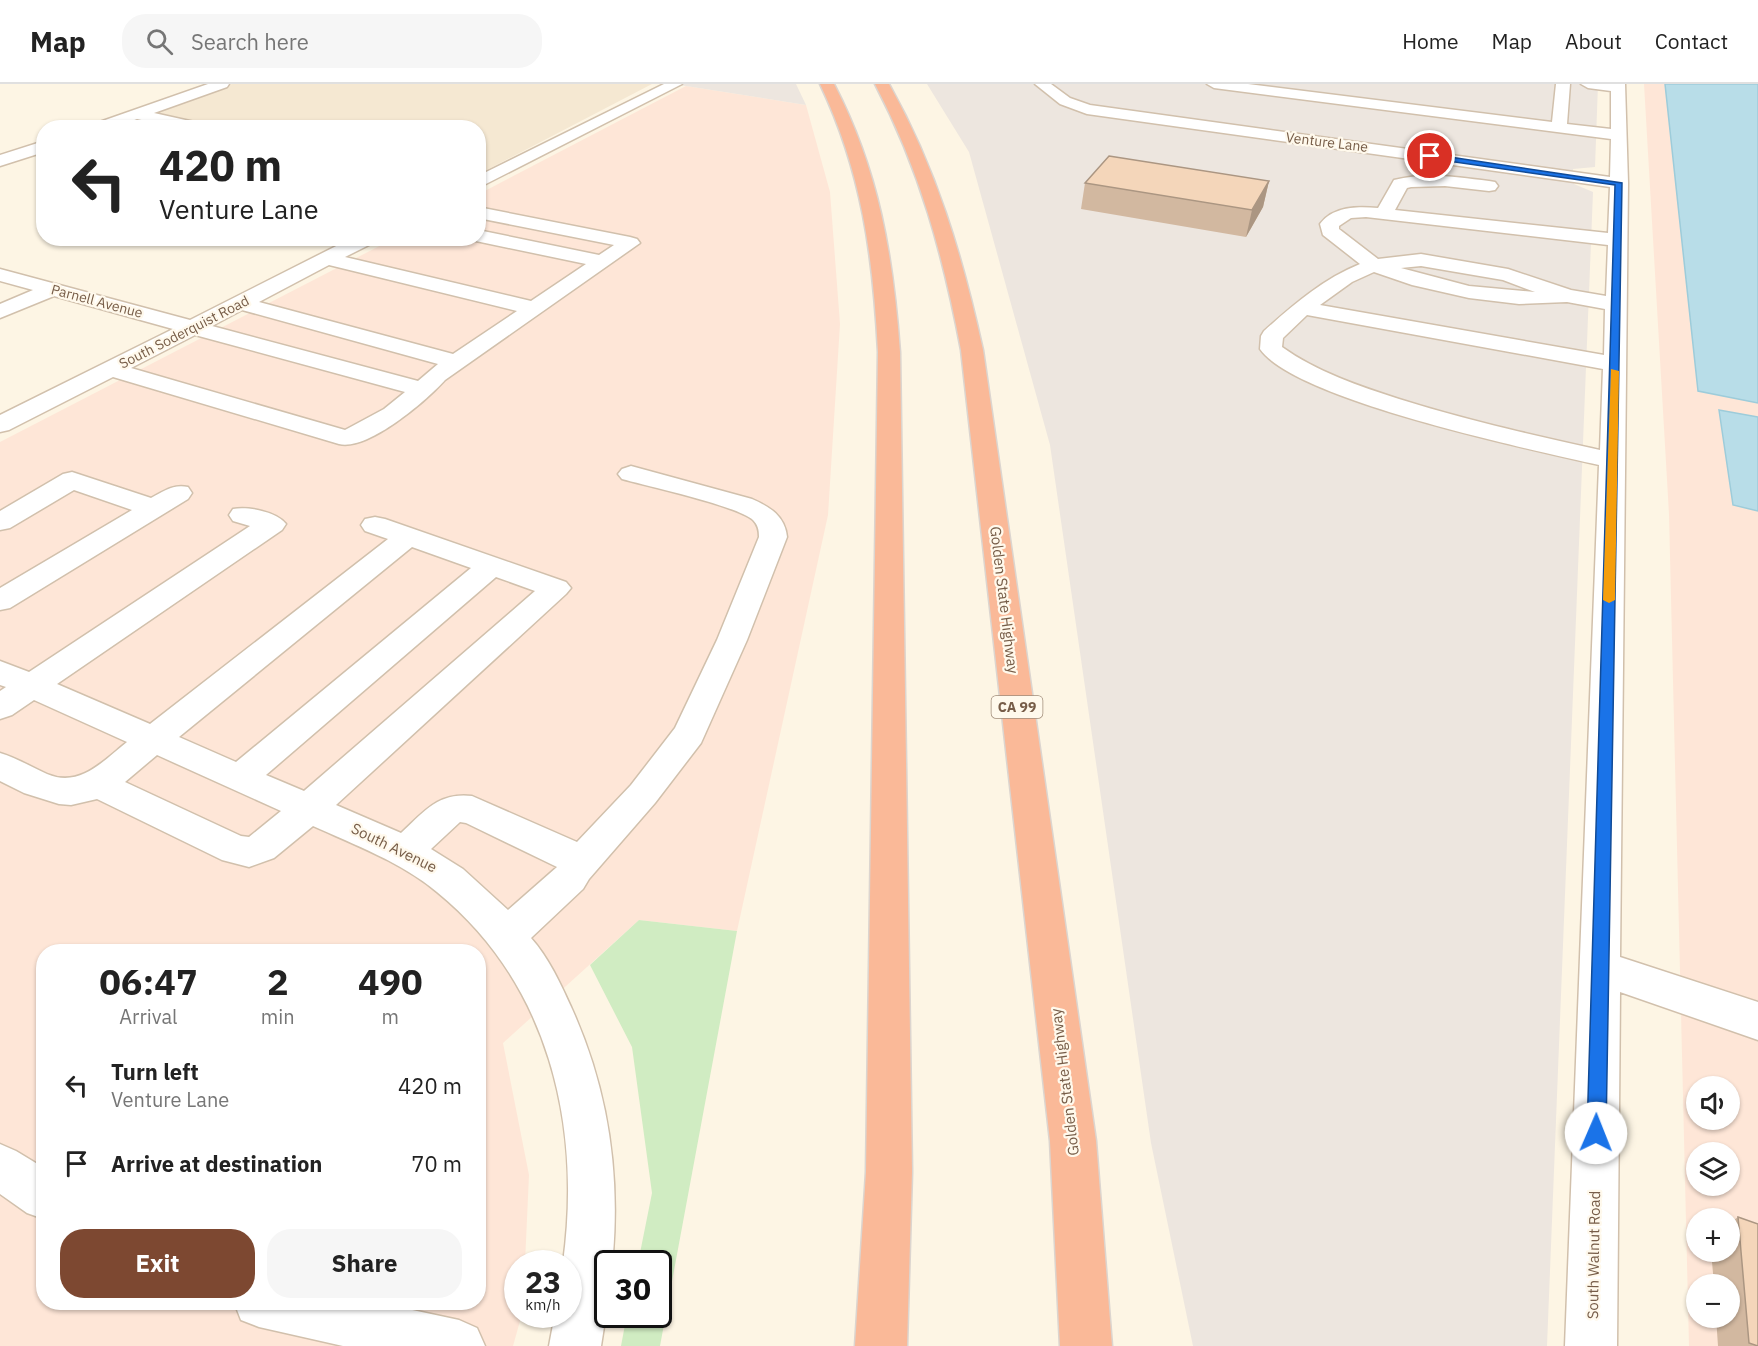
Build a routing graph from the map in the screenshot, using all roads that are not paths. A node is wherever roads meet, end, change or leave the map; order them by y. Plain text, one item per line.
1 (222, 84) edge
2 (827, 84) edge
3 (882, 84) edge
4 (1042, 84) edge
5 (1214, 84) edge
6 (1563, 84) edge
7 (1608, 85) edge
8 (671, 86) edge
9 (136, 114) junction
10 (119, 120) edge
11 (164, 120) edge
12 (1559, 128) junction
13 (1618, 140) junction
14 (36, 149) edge
15 (0, 161) edge
16 (1566, 163) junction
17 (486, 179) edge
18 (1501, 188) dead end
19 (1614, 194) junction
20 (486, 214) edge
21 (1384, 214) junction
22 (486, 238) edge
23 (1617, 240) junction
24 (352, 246) edge
25 (327, 259) junction
26 (602, 262) junction
27 (1374, 265) junction
28 (0, 275) edge
29 (53, 289) junction
30 (240, 303) junction
31 (1616, 304) junction
32 (532, 308) junction
33 (1302, 308) junction
34 (0, 312) edge
35 (194, 327) junction
36 (456, 362) junction
37 (1614, 364) junction
38 (111, 369) junction
39 (423, 390) junction
40 (0, 425) edge
41 (1612, 460) junction
42 (631, 474) dead end
43 (179, 493) dead end
44 (154, 508) junction
45 (243, 514) dead end
46 (0, 522) edge
47 (375, 525) dead end
48 (409, 536) junction
49 (493, 566) junction
50 (0, 601) edge
51 (17, 679) edge
52 (0, 707) edge
53 (154, 740) junction
54 (0, 766) edge
55 (239, 778) junction
56 (98, 784) junction
57 (310, 809) junction
58 (405, 851) junction
59 (570, 859) junction
60 (507, 936) junction
61 (1600, 968) junction
62 (1758, 1021) edge
63 (0, 1167) edge
64 (36, 1191) edge
65 (295, 1310) edge
66 (459, 1346) edge
67 (574, 1346) edge
68 (881, 1346) edge
69 (1086, 1346) edge
70 (1591, 1346) edge

1 - 9 street
2 - 68 highway
3 - 69 highway, Golden State Highway / CA 99
4 - 16 street, Venture Lane
5 - 12 street
6 - 12 street
7 - 13 street, South Walnut Road
8 - 17 street
9 - 10 street
9 - 11 street
12 - 13 street
13 - 16 street
13 - 19 street, South Walnut Road
14 - 15 street
16 - 19 street, Venture Lane
18 - 21 street
19 - 23 street, South Walnut Road
20 - 26 street
21 - 23 street
21 - 27 street
22 - 26 street
23 - 31 street, South Walnut Road
24 - 25 street, South Soderquist Road
25 - 30 street, South Soderquist Road
25 - 32 street
26 - 32 street
27 - 31 street
27 - 33 street
28 - 29 street, Parnell Avenue
29 - 34 street
29 - 35 street, Parnell Avenue
30 - 35 street, South Soderquist Road
30 - 36 street
31 - 37 street, South Walnut Road
32 - 36 street
33 - 37 street
33 - 41 street
35 - 38 street, South Soderquist Road
35 - 39 street, Parnell Avenue
36 - 39 street
37 - 41 street, South Walnut Road
38 - 39 street
38 - 40 street, South Soderquist Road
41 - 61 street, South Walnut Road
42 - 59 street
43 - 44 street
44 - 46 street
44 - 50 street
45 - 51 street
47 - 48 street
48 - 49 street
48 - 53 street
49 - 55 street
49 - 57 street
51 - 52 street
51 - 53 street, South Avenue
53 - 55 street, South Avenue
53 - 56 street
54 - 56 street
55 - 57 street, South Avenue
56 - 57 street
57 - 58 street, South Avenue
58 - 59 street
58 - 60 street, South Avenue
59 - 60 street
60 - 67 street, South Avenue
61 - 62 street
61 - 70 street, South Walnut Road
63 - 64 street
65 - 66 street

